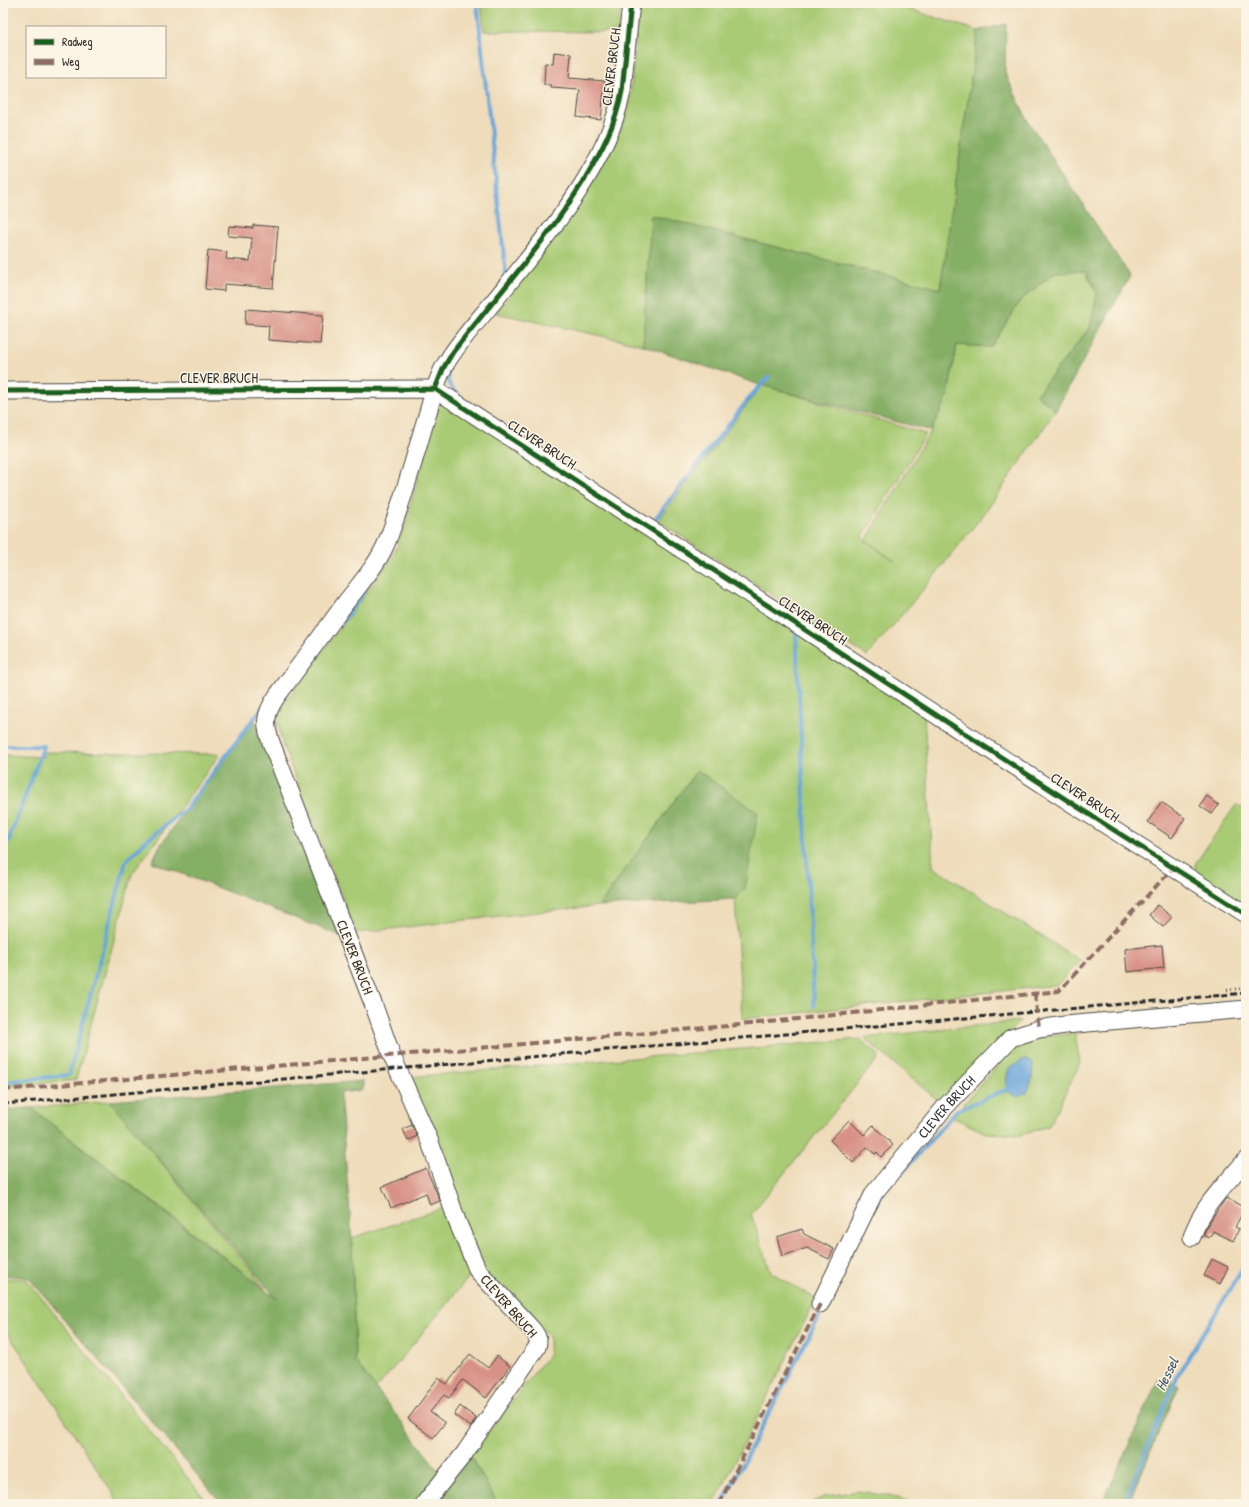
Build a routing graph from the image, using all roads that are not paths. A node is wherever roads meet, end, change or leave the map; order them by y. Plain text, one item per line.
1 (631, 3) edge
2 (435, 389) junction
3 (3, 391) edge
4 (1246, 914) edge
5 (1246, 1009) edge
6 (1246, 1160) edge
7 (1192, 1237) dead end
8 (820, 1304) dead end
9 (424, 1504) edge

1 - 2 street, CLEVER BRUCH
2 - 3 street, CLEVER BRUCH
2 - 4 street, CLEVER BRUCH
2 - 9 street, CLEVER BRUCH
5 - 8 street, CLEVER BRUCH
6 - 7 street

